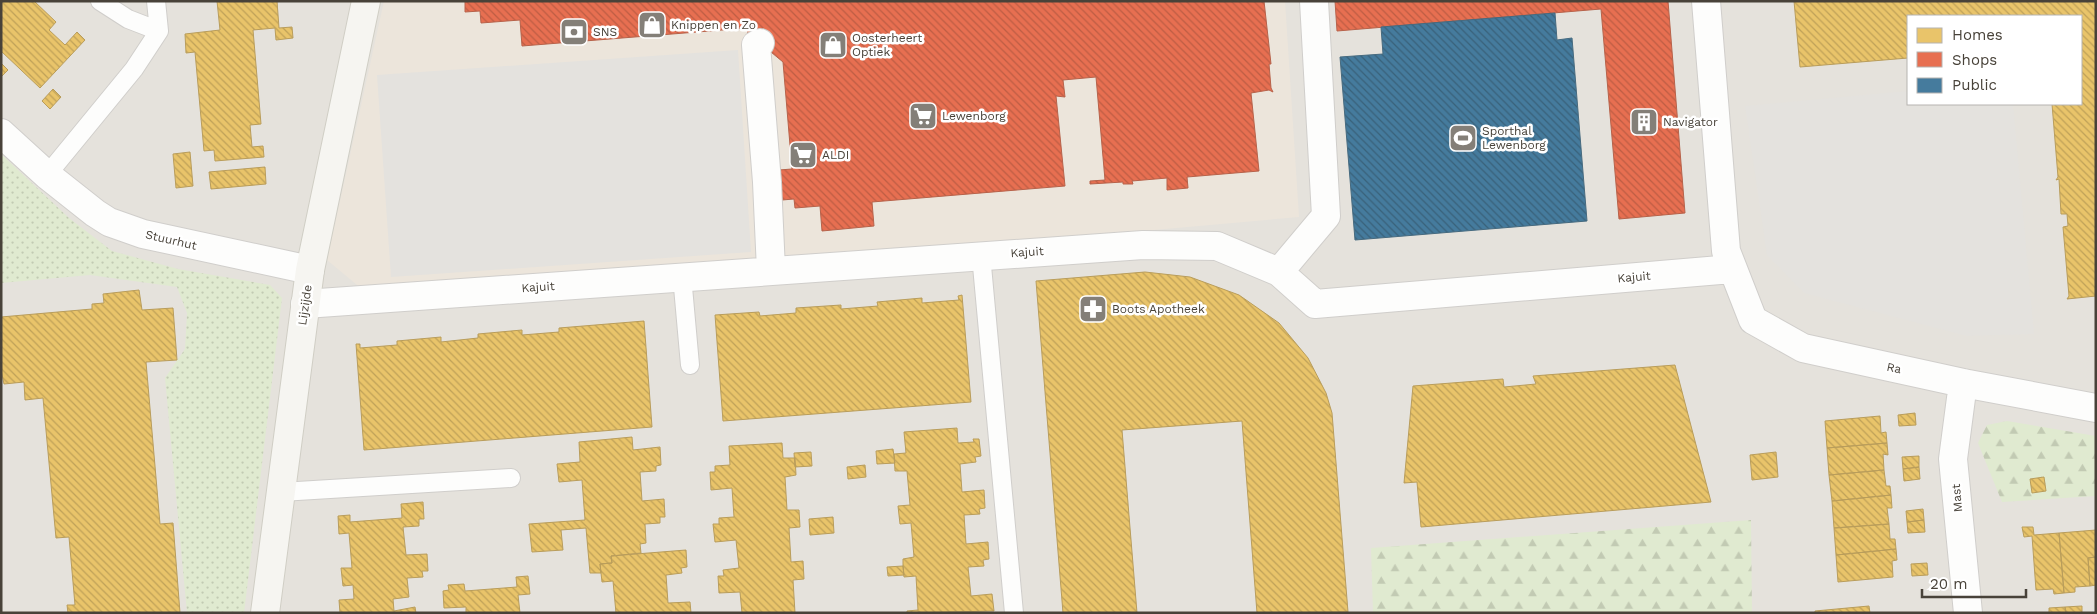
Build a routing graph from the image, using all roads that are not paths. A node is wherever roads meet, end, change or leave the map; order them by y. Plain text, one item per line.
1 (100, 1) edge
2 (156, 1) edge
3 (366, 1) edge
4 (1314, 1) edge
5 (1706, 1) edge
6 (159, 31) junction
7 (760, 43) dead end
8 (1, 133) edge
9 (48, 175) junction
10 (982, 255) junction
11 (1732, 269) junction
12 (310, 270) junction
13 (771, 270) junction
14 (1279, 272) junction
15 (682, 276) junction
16 (305, 304) junction
17 (690, 364) dead end
18 (1962, 383) junction
19 (2096, 408) edge
20 (511, 478) dead end
21 (281, 492) junction
22 (265, 613) edge
23 (1014, 613) edge
24 (1968, 613) edge

1 - 6 lane
2 - 6 lane
3 - 12 street, Lijzijde
4 - 14 street
5 - 11 street
6 - 9 lane
7 - 13 street
8 - 9 street, Stuurhut
9 - 12 street, Stuurhut
10 - 13 street, Kajuit
10 - 14 street, Kajuit
10 - 23 lane
11 - 14 street, Kajuit
11 - 18 street, Ra
12 - 16 street, Lijzijde
13 - 15 street, Kajuit
15 - 16 street, Kajuit
15 - 17 lane
16 - 21 street, Lijzijde
18 - 19 street, Ra
18 - 24 street, Mast
20 - 21 lane
21 - 22 street, Lijzijde

